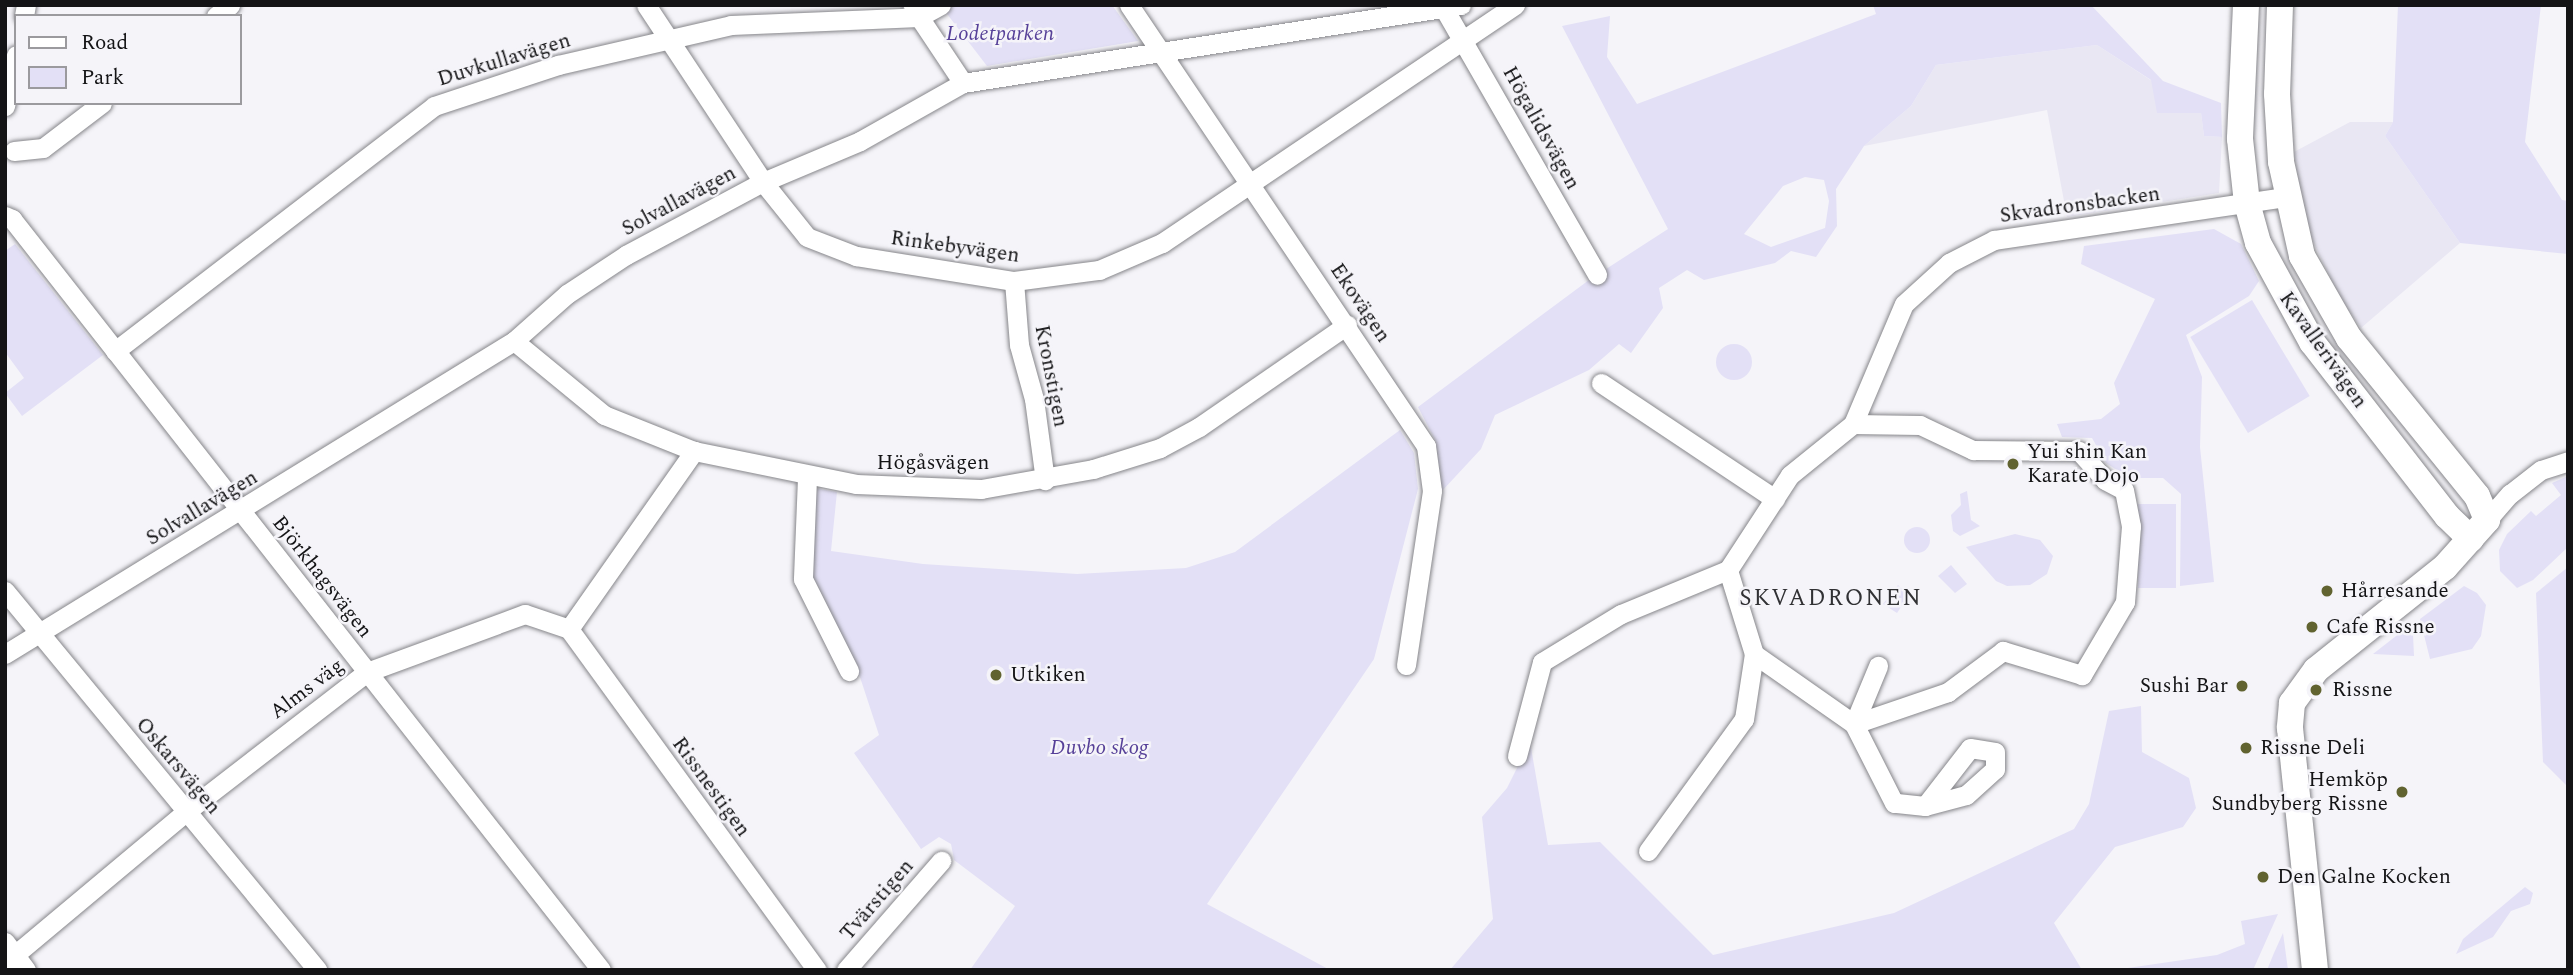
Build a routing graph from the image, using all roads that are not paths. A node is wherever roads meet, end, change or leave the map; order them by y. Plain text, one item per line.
1 (646, 5) edge
2 (941, 5) edge
3 (1129, 5) edge
4 (1515, 5) edge
5 (2246, 5) edge
6 (2280, 5) edge
7 (1449, 6) edge
8 (915, 11) edge
9 (1465, 38) junction
10 (669, 40) junction
11 (1162, 54) junction
12 (14, 64) edge
13 (963, 83) junction
14 (99, 105) edge
15 (5, 106) edge
16 (8, 150) edge
17 (763, 181) junction
18 (1252, 186) junction
19 (2286, 197) junction
20 (2247, 203) junction
21 (5, 216) edge
22 (1597, 275) dead end
23 (1014, 281) junction
24 (1347, 325) junction
25 (514, 341) junction
26 (115, 351) junction
27 (1601, 383) dead end
28 (1853, 424) junction
29 (694, 451) junction
30 (2568, 461) edge
31 (807, 478) junction
32 (1045, 480) junction
33 (1775, 499) junction
34 (242, 511) junction
35 (2479, 529) junction
36 (1728, 570) junction
37 (5, 591) edge
38 (569, 629) junction
39 (39, 634) junction
40 (5, 654) edge
41 (1754, 654) junction
42 (1406, 665) dead end
43 (1878, 666) dead end
44 (849, 671) dead end
45 (368, 672) junction
46 (1854, 724) junction
47 (1517, 755) dead end
48 (1925, 806) dead end
49 (187, 811) junction
50 (1648, 851) dead end
51 (941, 861) dead end
52 (13, 957) edge
53 (2314, 957) edge
54 (317, 970) edge
55 (601, 970) edge
56 (817, 970) edge
57 (846, 970) edge

1 - 10 street, Rinkebyvägen
2 - 8 street, Duvkullavägen
3 - 11 street, Ekovägen
4 - 9 street, Rinkebyvägen
5 - 20 street, Kavallerivägen
6 - 19 street, Kavallerivägen
7 - 9 street, Högalidsvägen
7 - 11 street, Solvallavägen
8 - 10 street, Duvkullavägen
8 - 13 street
9 - 18 street, Rinkebyvägen
9 - 22 street, Högalidsvägen
10 - 17 street, Rinkebyvägen
10 - 26 street, Duvkullavägen
11 - 13 street, Solvallavägen
11 - 18 street, Ekovägen
12 - 15 street
13 - 17 street, Solvallavägen
14 - 16 street
17 - 23 street, Rinkebyvägen
17 - 25 street, Solvallavägen
18 - 23 street, Rinkebyvägen
18 - 24 street, Ekovägen
19 - 20 street, Skvadronsbacken
19 - 35 street, Kavallerivägen
20 - 28 street, Skvadronsbacken
20 - 35 street, Kavallerivägen
21 - 26 street, Björkhagsvägen
23 - 32 street, Kronstigen
24 - 32 street, Högåsvägen
24 - 42 street, Ekovägen
25 - 29 street, Högåsvägen
25 - 34 street, Solvallavägen
26 - 34 street, Björkhagsvägen
27 - 33 street
28 - 33 street, Skvadronsbacken
28 - 46 street
29 - 31 street, Högåsvägen
29 - 38 street
30 - 35 street
31 - 32 street, Högåsvägen
31 - 44 street
33 - 36 street, Skvadronsbacken
34 - 39 street, Solvallavägen
34 - 45 street, Björkhagsvägen
35 - 53 street
36 - 41 street
36 - 47 street
37 - 39 street, Oskarsvägen
38 - 45 street, Alms väg
38 - 56 street, Rissnestigen
39 - 40 street, Solvallavägen
39 - 49 street, Oskarsvägen
41 - 46 street
41 - 50 street
43 - 46 street
45 - 49 street, Alms väg
45 - 55 street, Björkhagsvägen
46 - 48 street
49 - 52 street, Alms väg
49 - 54 street, Oskarsvägen
51 - 57 street, Tvärstigen

